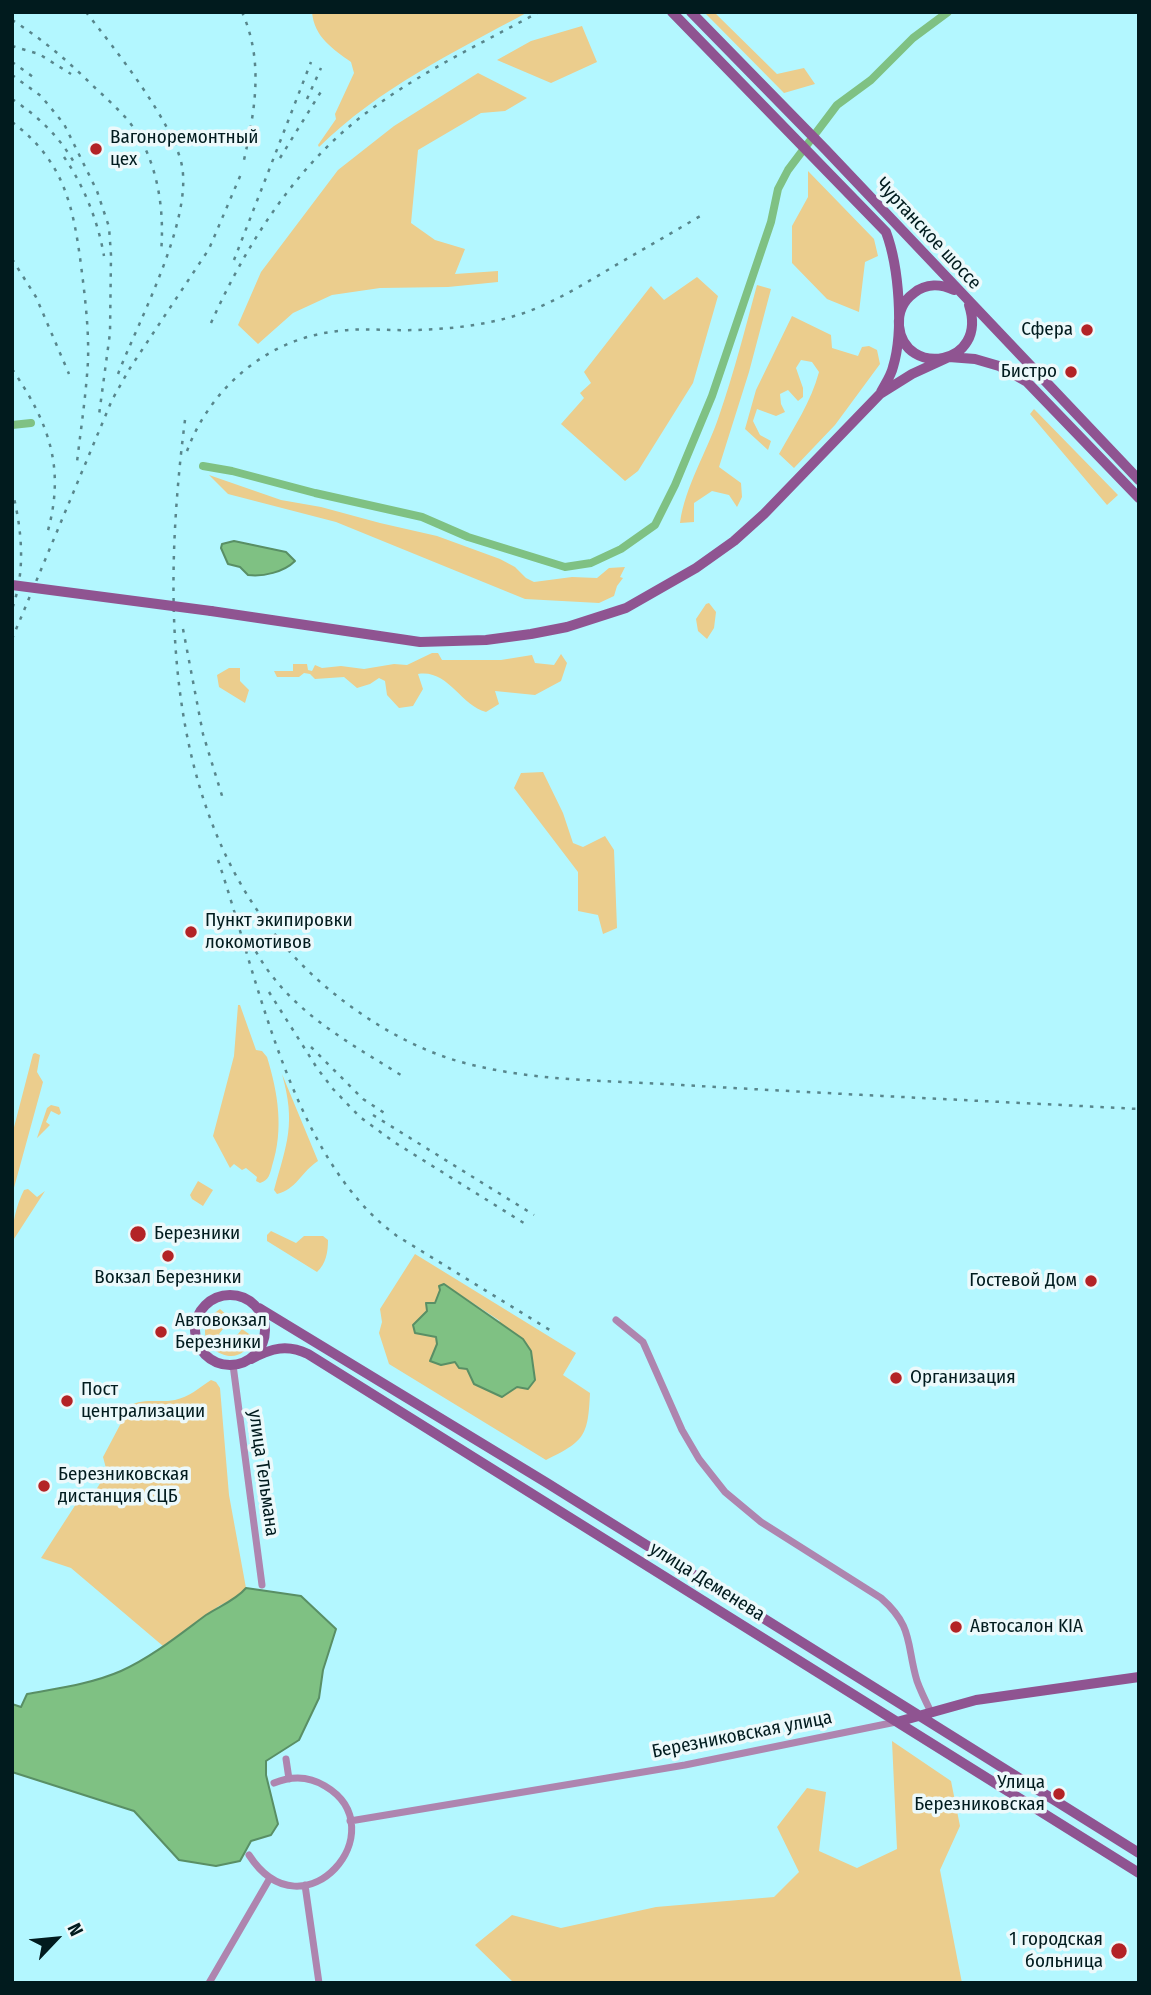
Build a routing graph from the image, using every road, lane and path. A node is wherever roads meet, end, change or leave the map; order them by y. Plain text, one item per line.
1 (671, 12) edge
2 (691, 12) edge
3 (964, 298) junction
4 (899, 319) junction
5 (949, 357) junction
6 (880, 394) junction
7 (1139, 480) edge
8 (1139, 499) edge
9 (12, 584) edge
10 (259, 1308) junction
11 (616, 1320) dead end
12 (251, 1359) junction
13 (233, 1365) junction
14 (262, 1585) dead end
15 (1139, 1677) edge
16 (931, 1712) junction
17 (918, 1715) junction
18 (897, 1721) junction
19 (286, 1759) dead end
20 (289, 1779) junction
21 (274, 1783) dead end
22 (350, 1821) junction
23 (1139, 1853) edge
24 (249, 1856) dead end
25 (1139, 1873) edge
26 (270, 1878) junction
27 (305, 1885) junction
28 (209, 1983) edge
29 (319, 1983) edge

1 - 4 street, Чуртанское шоссе
2 - 3 street, Чуртанское шоссе
3 - 4 street
3 - 5 street
3 - 7 street, Чуртанское шоссе
4 - 5 street
4 - 6 street, Чуртанское шоссе
5 - 6 street
5 - 8 street
6 - 9 street, bridge
10 - 12 street
10 - 13 street
10 - 17 street, улица Деменева
11 - 16 street
12 - 13 street
12 - 18 street, улица Деменева
13 - 14 street, улица Тельмана
15 - 16 street, Березниковская улица
16 - 17 street, Березниковская улица
17 - 18 street, Березниковская улица
17 - 23 street, улица Деменева
18 - 22 street, Березниковская улица
18 - 25 street, улица Деменева
19 - 20 street
20 - 21 street
20 - 22 street
22 - 27 street
24 - 26 street
26 - 27 street
26 - 28 street
27 - 29 street

